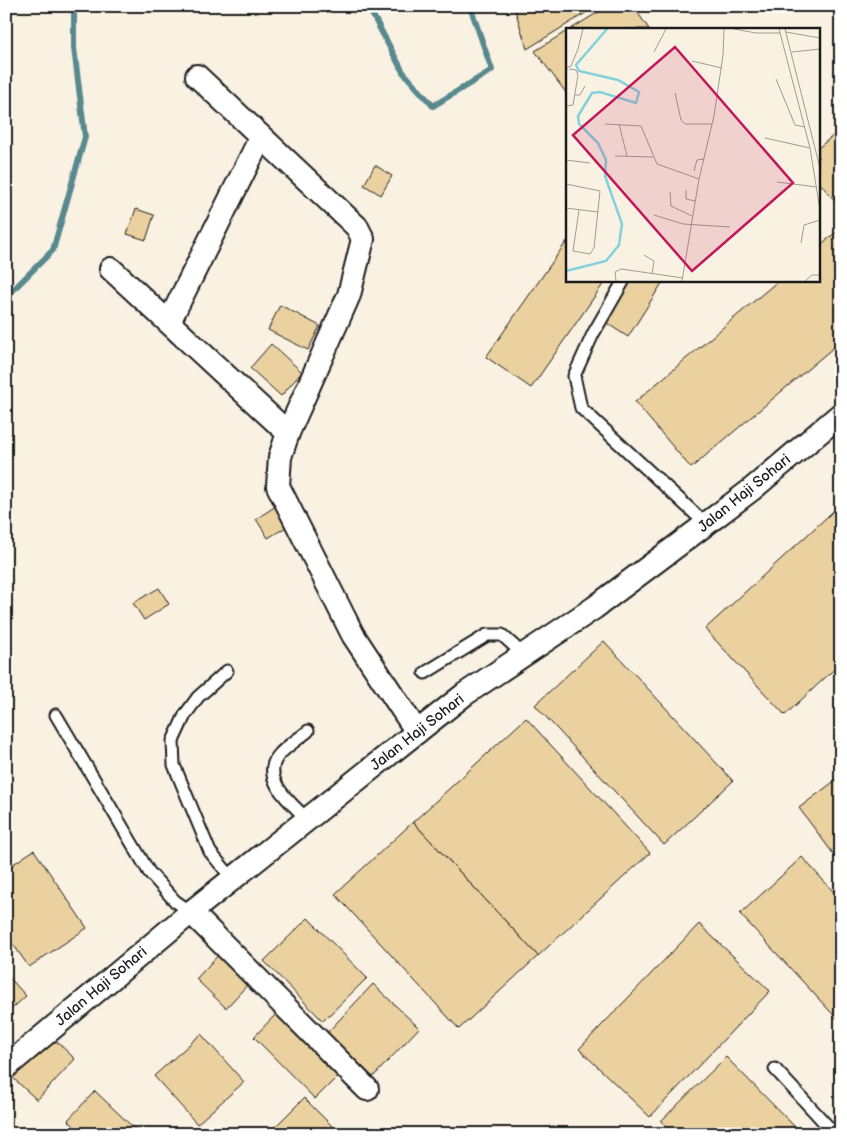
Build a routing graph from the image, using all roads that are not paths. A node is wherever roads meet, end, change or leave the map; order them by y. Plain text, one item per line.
1 (197, 76) dead end
2 (261, 136) junction
3 (112, 269) dead end
4 (623, 281) edge
5 (169, 322) junction
6 (841, 414) edge
7 (288, 433) junction
8 (706, 524) junction
9 (525, 656) junction
10 (227, 670) dead end
11 (425, 673) dead end
12 (56, 714) dead end
13 (308, 731) dead end
14 (417, 732) junction
15 (307, 819) junction
16 (232, 878) junction
17 (191, 912) junction
18 (6, 1067) edge
19 (775, 1069) dead end
20 (367, 1089) dead end
21 (835, 1134) edge

1 - 2 street
2 - 5 street
2 - 7 street
3 - 5 street
4 - 8 lane
5 - 7 street
6 - 8 street, Jalan Haji Sohari
7 - 14 street
8 - 9 street, Jalan Haji Sohari
9 - 11 lane
9 - 14 street, Jalan Haji Sohari
10 - 16 lane
12 - 17 lane
13 - 15 lane
14 - 15 street, Jalan Haji Sohari
15 - 16 street, Jalan Haji Sohari
16 - 17 street, Jalan Haji Sohari
17 - 18 street, Jalan Haji Sohari
17 - 20 street
19 - 21 lane

